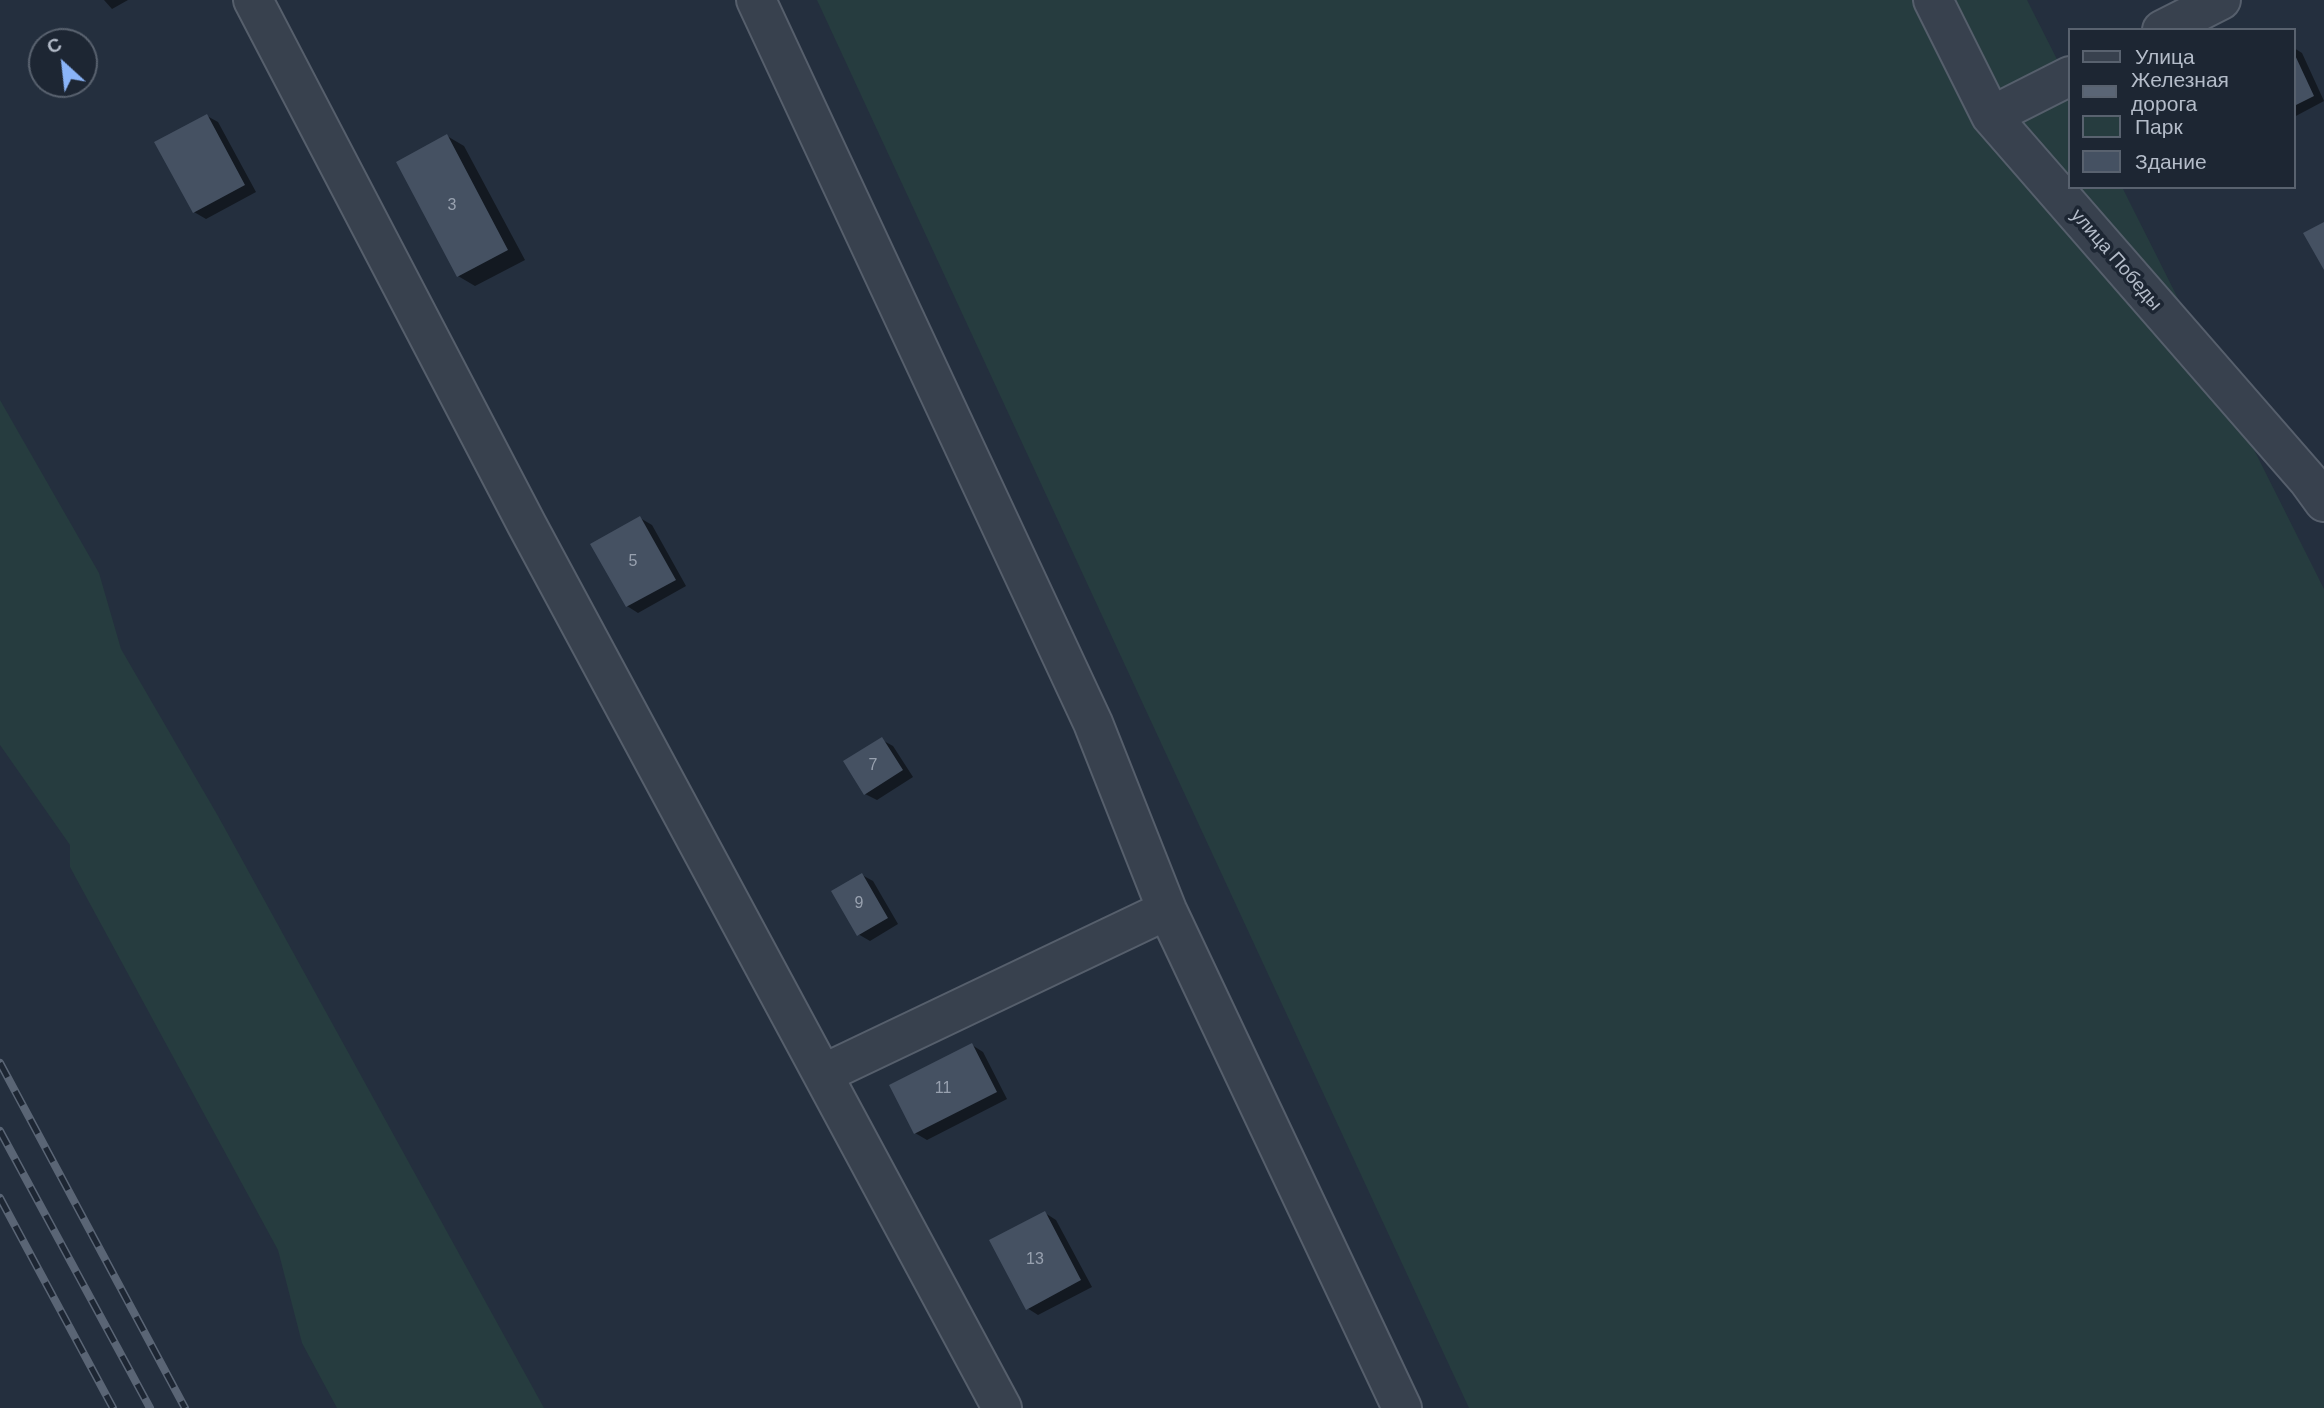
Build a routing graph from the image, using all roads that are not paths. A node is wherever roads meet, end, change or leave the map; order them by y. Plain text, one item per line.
1 (253, 0) edge
2 (756, 0) edge
3 (1933, 0) edge
4 (2221, 0) edge
5 (2166, 28) edge
6 (2068, 77) edge
7 (1991, 116) junction
8 (2319, 484) edge
9 (1167, 911) junction
10 (822, 1074) junction
11 (1002, 1408) edge
12 (1402, 1408) edge

1 - 10 street
2 - 9 street
3 - 7 street, улица Победы
4 - 5 street
6 - 7 street
7 - 8 street, улица Победы
9 - 10 street
9 - 12 street
10 - 11 street

